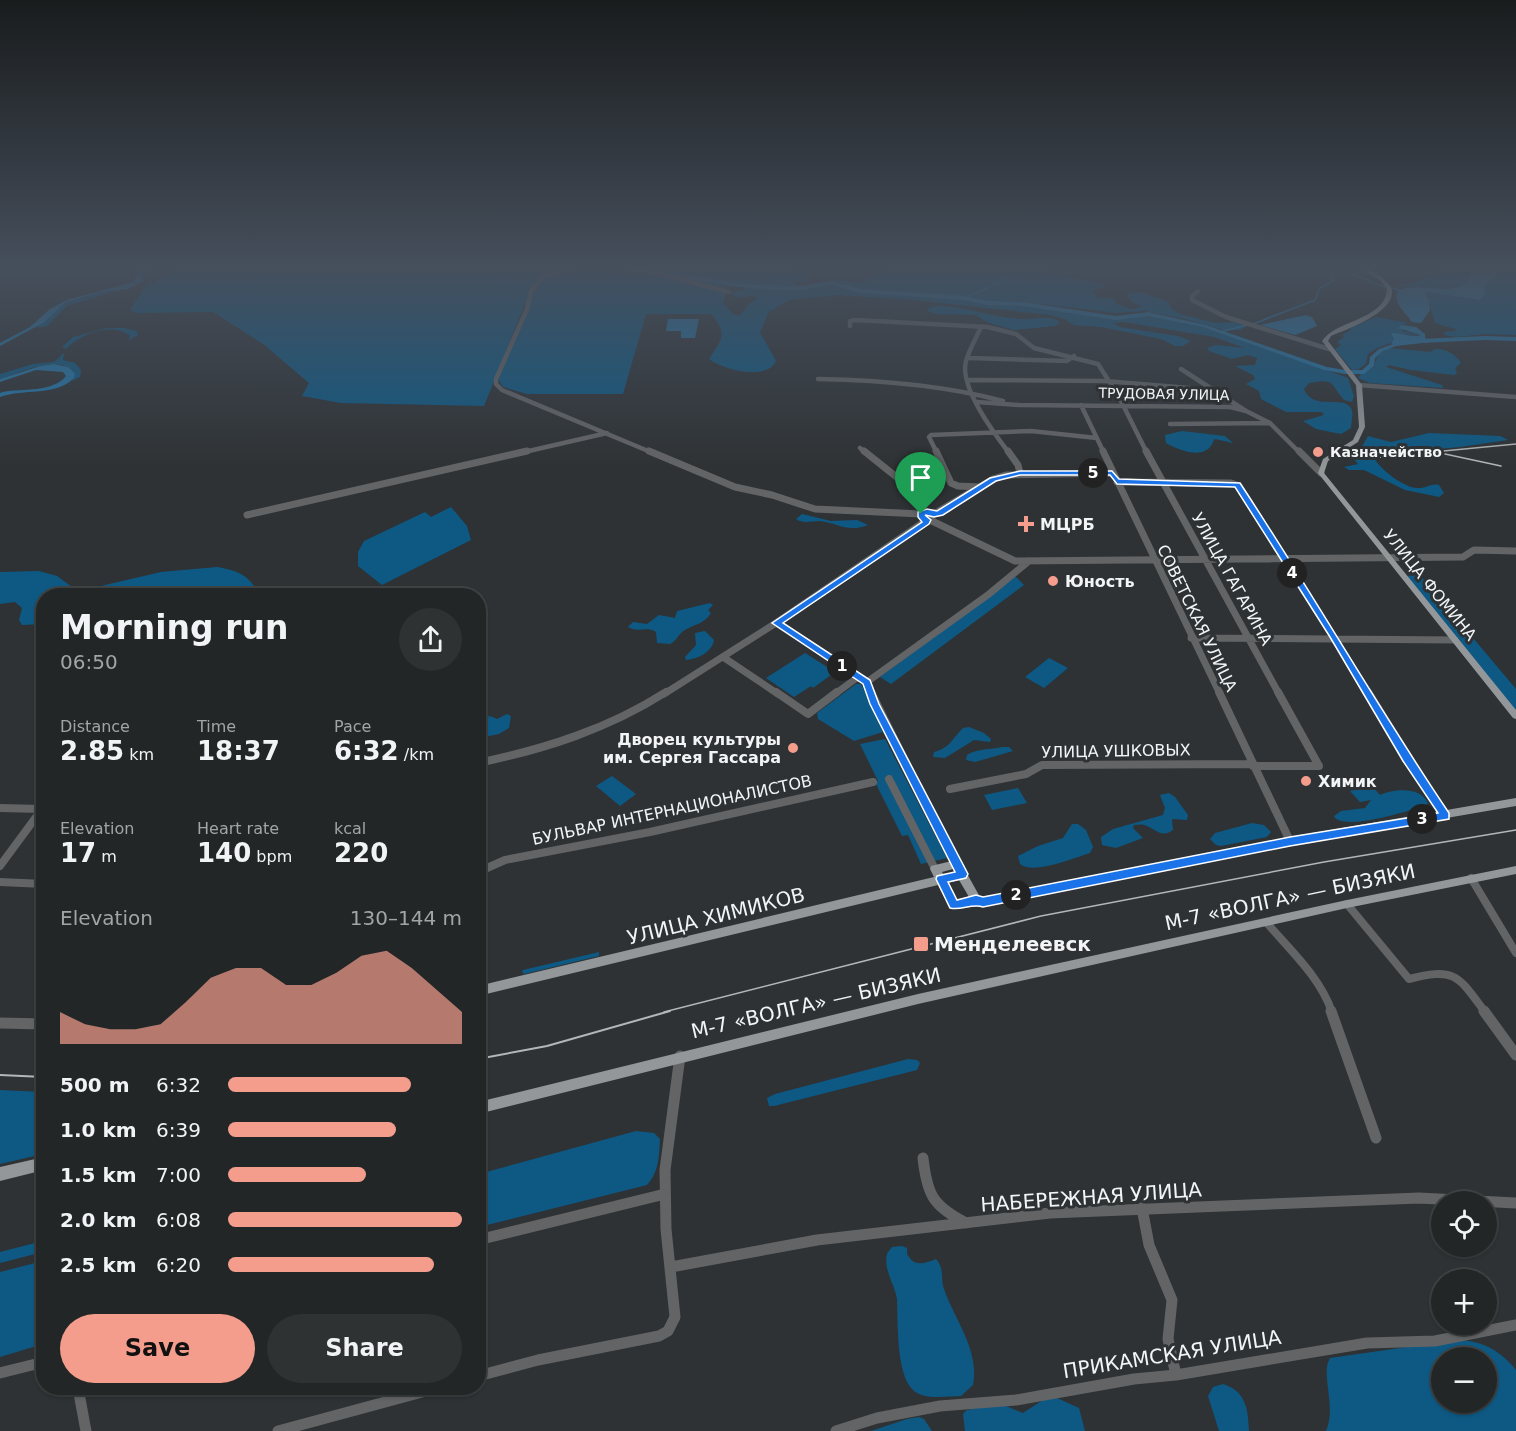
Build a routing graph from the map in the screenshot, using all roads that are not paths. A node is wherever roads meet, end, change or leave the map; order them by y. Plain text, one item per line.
1 (515, 336) edge
2 (978, 336) edge
3 (1018, 336) edge
4 (1292, 336) edge
5 (1328, 336) edge
6 (1326, 339) junction
7 (1306, 340) junction
8 (1329, 349) junction
9 (1074, 356) junction
10 (969, 358) junction
11 (1181, 369) dead end
12 (818, 379) dead end
13 (969, 380) junction
14 (1108, 382) junction
15 (1359, 385) junction
16 (1189, 388) dead end
17 (970, 392) junction
18 (1516, 397) edge
19 (977, 402) junction
20 (1019, 405) junction
21 (1081, 405) junction
22 (1122, 406) junction
23 (1246, 411) junction
24 (1270, 423) junction
25 (1170, 424) dead end
26 (993, 432) junction
27 (607, 433) junction
28 (1097, 438) junction
29 (860, 448) dead end
30 (1304, 454) junction
31 (1325, 460) junction
32 (1020, 473) junction
33 (1112, 473) junction
34 (1321, 473) junction
35 (1117, 482) junction
36 (1162, 482) junction
37 (980, 487) junction
38 (922, 513) junction
39 (247, 515) dead end
40 (930, 518) junction
41 (1516, 551) edge
42 (1388, 557) junction
43 (1206, 559) junction
44 (1283, 559) junction
45 (1154, 560) junction
46 (1014, 561) junction
47 (1029, 561) junction
48 (1016, 571) junction
49 (776, 623) junction
50 (1248, 637) junction
51 (1335, 637) junction
52 (1191, 638) junction
53 (1455, 640) junction
54 (723, 657) junction
55 (858, 677) junction
56 (867, 682) junction
57 (1516, 716) edge
58 (486, 762) edge
59 (1252, 765) junction
60 (1319, 766) joint
61 (889, 778) dead end
62 (873, 782) dead end
63 (950, 789) dead end
64 (1516, 802) edge
65 (0, 808) edge
66 (36, 808) edge
67 (1445, 816) junction
68 (36, 817) edge
69 (1290, 842) junction
70 (956, 864) junction
71 (0, 866) edge
72 (486, 868) edge
73 (935, 869) junction
74 (1516, 870) edge
75 (962, 874) junction
76 (1471, 878) junction
77 (941, 879) junction
78 (0, 882) edge
79 (36, 884) edge
80 (976, 900) junction
81 (1347, 904) junction
82 (1266, 922) junction
83 (1516, 953) edge
84 (486, 989) edge
85 (0, 1023) edge
86 (36, 1024) edge
87 (1516, 1055) edge
88 (680, 1056) junction
89 (486, 1106) edge
90 (1376, 1138) dead end
91 (923, 1158) dead end
92 (36, 1165) edge
93 (0, 1174) edge
94 (665, 1194) junction
95 (1516, 1203) edge
96 (1142, 1208) junction
97 (966, 1224) junction
98 (486, 1238) edge
99 (671, 1267) junction
100 (1516, 1325) edge
101 (36, 1364) edge
102 (0, 1373) edge
103 (486, 1374) edge
104 (1176, 1374) junction
105 (79, 1395) edge
106 (410, 1395) edge
107 (86, 1431) edge
108 (278, 1431) edge
109 (836, 1431) edge

1 - 27 street
2 - 10 street
3 - 9 street, УЛИЦА ГАГАРИНА
4 - 7 street
5 - 6 main road
6 - 7 street
6 - 8 main road
7 - 8 street
8 - 15 main road
9 - 10 street
9 - 14 street, УЛИЦА ГАГАРИНА
10 - 13 street
11 - 23 street
12 - 17 street
13 - 14 street
13 - 17 street
14 - 16 street
14 - 22 street, УЛИЦА ГАГАРИНА
15 - 18 street
15 - 31 main road
17 - 19 street
17 - 20 street
19 - 20 street
19 - 26 street
20 - 21 street, ТРУДОВАЯ УЛИЦА
21 - 22 street, ТРУДОВАЯ УЛИЦА
21 - 28 street, СОВЕТСКАЯ УЛИЦА
22 - 23 street, ТРУДОВАЯ УЛИЦА
22 - 36 street, УЛИЦА ГАГАРИНА
23 - 24 street
24 - 25 street
24 - 30 street
26 - 28 street
26 - 32 street
26 - 37 street
27 - 38 street
27 - 39 street
28 - 33 street, СОВЕТСКАЯ УЛИЦА
29 - 38 street
30 - 31 street
30 - 34 street
31 - 34 main road
32 - 33 street
32 - 37 street
33 - 35 street, СОВЕТСКАЯ УЛИЦА
34 - 42 main road, УЛИЦА ФОМИНА
35 - 36 street
35 - 45 street, СОВЕТСКАЯ УЛИЦА
36 - 43 street, УЛИЦА ГАГАРИНА
36 - 44 street
37 - 40 street
38 - 40 street
40 - 46 street
40 - 49 street
41 - 42 street
42 - 44 street
42 - 53 main road, УЛИЦА ФОМИНА
43 - 44 street
43 - 45 street
43 - 50 street, УЛИЦА ГАГАРИНА
44 - 51 street
45 - 47 street
45 - 52 street, СОВЕТСКАЯ УЛИЦА
46 - 47 street
46 - 48 street
47 - 48 street
48 - 56 street
49 - 54 street
49 - 55 street
50 - 51 street
50 - 52 street
50 - 60 street, УЛИЦА ГАГАРИНА
51 - 53 street
51 - 67 street
52 - 59 street, СОВЕТСКАЯ УЛИЦА
53 - 57 main road, УЛИЦА ФОМИНА
54 - 55 street
54 - 58 street
55 - 56 street
56 - 70 street
59 - 60 street, УЛИЦА УШКОВЫХ
59 - 63 street, УЛИЦА УШКОВЫХ
59 - 69 street, СОВЕТСКАЯ УЛИЦА
61 - 73 street
62 - 72 street, БУЛЬВАР ИНТЕРНАЦИОНАЛИСТОВ
64 - 67 main road
65 - 66 street
67 - 69 main road
68 - 71 street
69 - 80 main road
70 - 73 main road
70 - 75 main road
73 - 77 main road
74 - 76 main road, М-7 «ВОЛГА» — БИЗЯКИ
75 - 77 main road, УЛИЦА ХИМИКОВ
75 - 80 main road
76 - 81 main road, М-7 «ВОЛГА» — БИЗЯКИ
76 - 83 street
77 - 80 main road
77 - 84 main road, УЛИЦА ХИМИКОВ
78 - 79 street
81 - 82 main road, М-7 «ВОЛГА» — БИЗЯКИ
81 - 87 street
82 - 88 main road, М-7 «ВОЛГА» — БИЗЯКИ
82 - 90 street
85 - 86 street
88 - 89 main road, М-7 «ВОЛГА» — БИЗЯКИ
88 - 94 street
91 - 97 street
92 - 93 main road
94 - 98 street
94 - 99 street
95 - 96 street, НАБЕРЕЖНАЯ УЛИЦА
96 - 97 street, НАБЕРЕЖНАЯ УЛИЦА
96 - 104 street
97 - 99 street, НАБЕРЕЖНАЯ УЛИЦА
99 - 103 street
100 - 104 street, ПРИКАМСКАЯ УЛИЦА
101 - 102 street
104 - 109 street, ПРИКАМСКАЯ УЛИЦА
105 - 107 street
106 - 108 street

